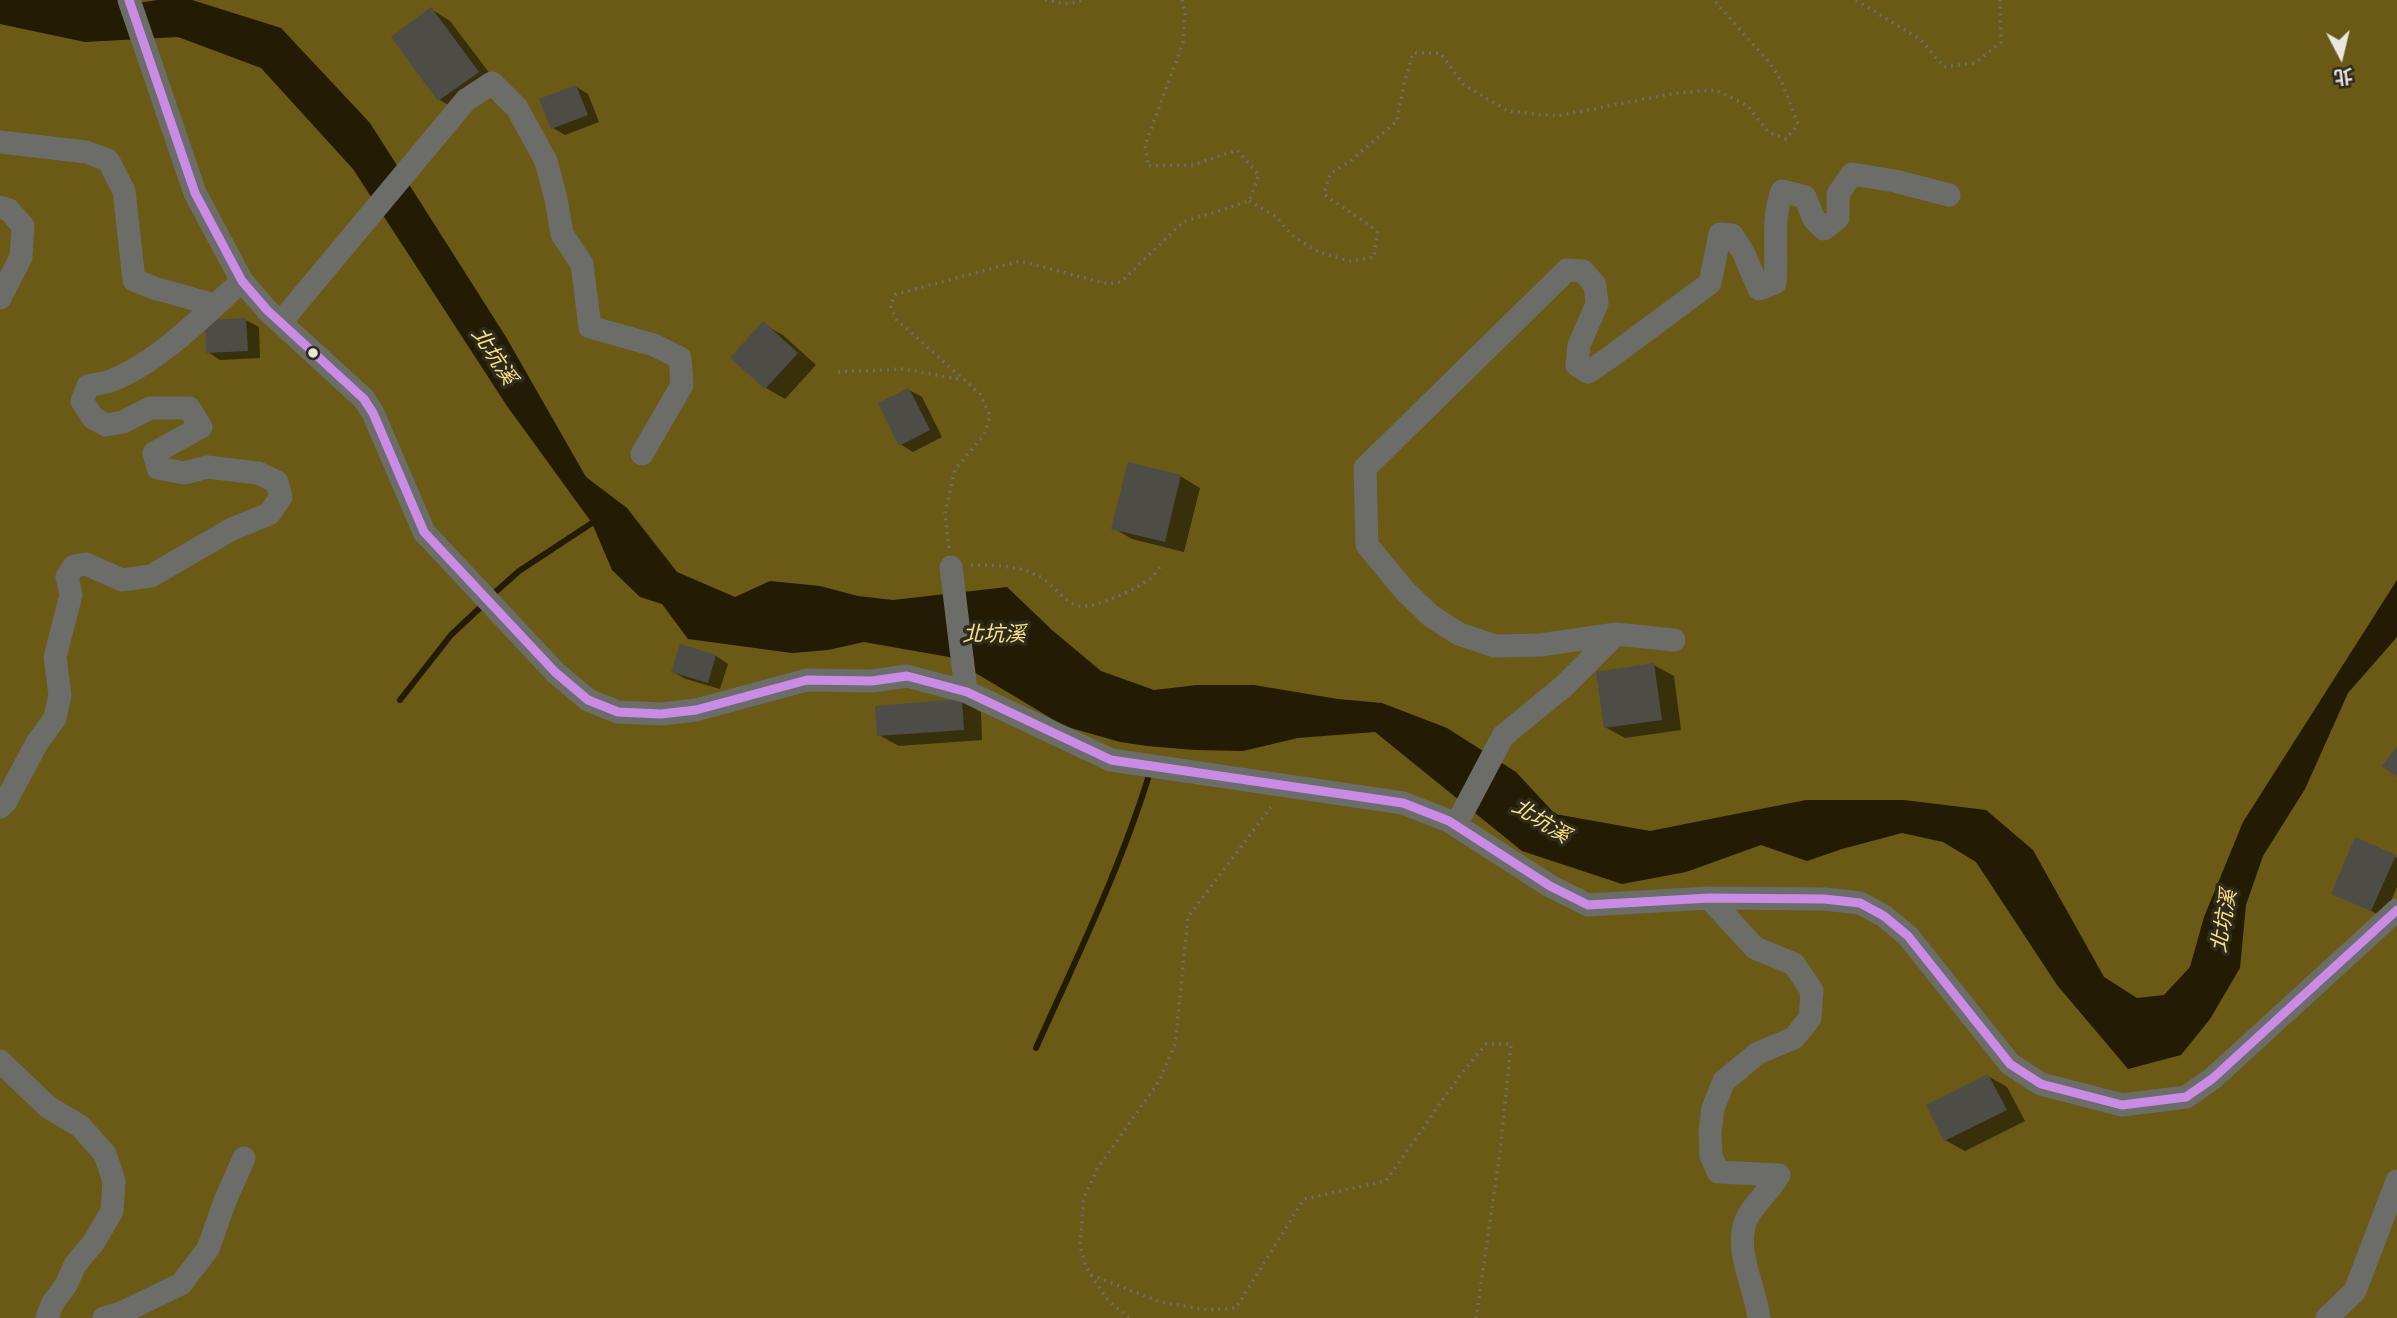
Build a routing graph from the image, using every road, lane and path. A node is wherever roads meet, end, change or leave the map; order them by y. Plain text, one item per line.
1 (129, 0) edge
2 (1045, 0) edge
3 (1085, 0) edge
4 (1182, 0) edge
5 (1714, 0) edge
6 (1856, 0) edge
7 (2000, 0) edge
8 (0, 142) edge
9 (1949, 195) dead end
10 (1249, 201) junction
11 (0, 206) edge
12 (242, 281) junction
13 (0, 298) edge
14 (215, 305) junction
15 (281, 322) junction
16 (838, 372) dead end
17 (965, 381) junction
18 (642, 454) dead end
19 (1161, 565) dead end
20 (951, 566) junction
21 (1616, 634) junction
22 (1674, 640) dead end
23 (967, 690) dead end
24 (1287, 786) junction
25 (0, 807) edge
26 (1456, 824) junction
27 (1709, 898) junction
28 (2397, 912) edge
29 (0, 1062) edge
30 (244, 1158) dead end
31 (2397, 1181) edge
32 (1091, 1275) junction
33 (47, 1318) edge
34 (104, 1318) edge
35 (1129, 1318) edge
36 (1476, 1318) edge
37 (1759, 1318) edge
38 (2327, 1318) edge

1 - 12 street
2 - 3 path
4 - 10 path
5 - 10 path
6 - 7 path
8 - 14 street
9 - 21 street
10 - 17 path
11 - 13 street
12 - 14 street
12 - 15 street
14 - 25 street
15 - 18 street
15 - 24 street
16 - 17 path
17 - 20 path
19 - 20 path
20 - 23 street
21 - 22 street
21 - 26 street
24 - 26 street
24 - 32 path
26 - 27 street
27 - 28 street
27 - 37 street
29 - 33 street
30 - 34 street
31 - 38 street
32 - 35 path
32 - 36 path

